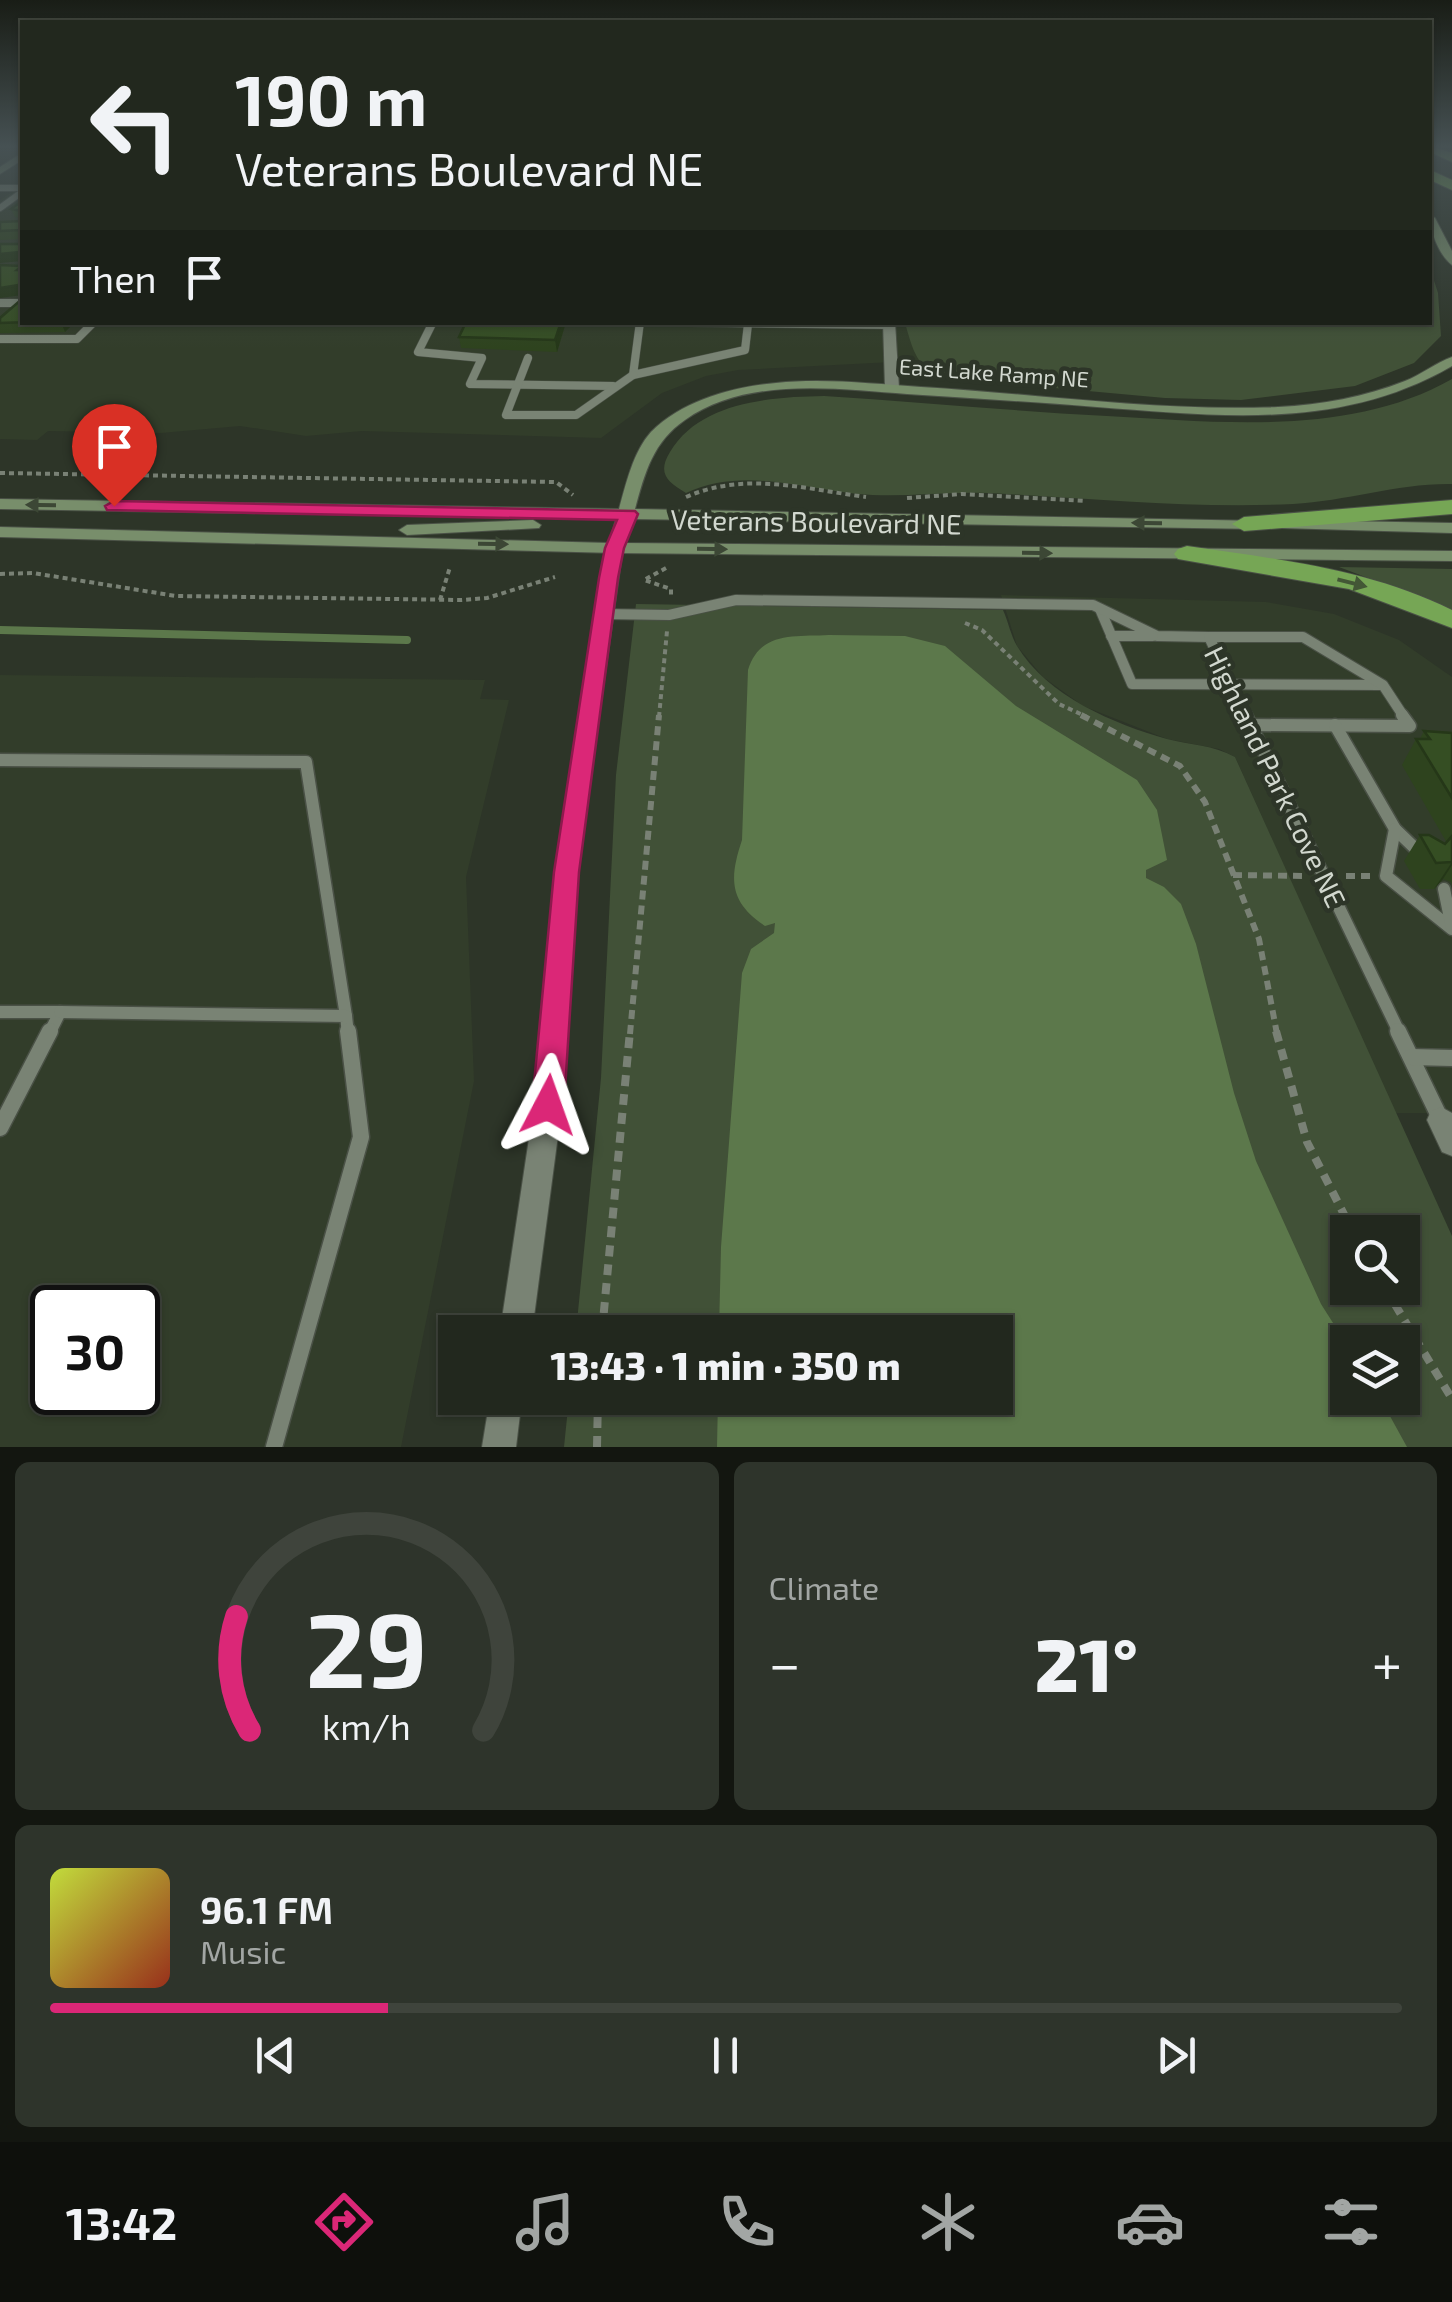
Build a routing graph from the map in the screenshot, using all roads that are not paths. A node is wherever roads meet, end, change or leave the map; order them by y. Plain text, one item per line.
1 (1432, 222) edge
2 (1452, 262) edge
3 (20, 304) edge
4 (11, 312) edge
5 (91, 325) edge
6 (432, 325) edge
7 (640, 325) edge
8 (748, 325) edge
9 (889, 325) edge
10 (0, 338) edge
11 (528, 358) dead end
12 (1452, 361) edge
13 (633, 375) junction
14 (518, 385) junction
15 (613, 386) junction
16 (892, 388) junction
17 (0, 504) edge
18 (1452, 508) edge
19 (629, 514) junction
20 (1244, 524) junction
21 (1452, 528) edge
22 (0, 532) edge
23 (221, 538) junction
24 (615, 548) junction
25 (1187, 554) junction
26 (1452, 556) edge
27 (1100, 609) junction
28 (604, 614) junction
29 (1452, 620) edge
30 (1111, 636) junction
31 (1157, 636) junction
32 (1210, 637) junction
33 (1232, 685) junction
34 (1382, 685) junction
35 (1252, 725) junction
36 (1335, 725) junction
37 (0, 760) edge
38 (1395, 829) junction
39 (1428, 861) edge
40 (1444, 889) edge
41 (1452, 928) edge
42 (0, 1012) edge
43 (60, 1012) junction
44 (346, 1016) junction
45 (1411, 1057) junction
46 (1452, 1058) edge
47 (0, 1128) edge
48 (1446, 1131) edge
49 (518, 1315) edge
50 (504, 1415) edge
51 (274, 1447) edge
52 (499, 1447) edge

1 - 2 main road
3 - 4 lane
5 - 10 lane
6 - 14 lane
7 - 13 lane
8 - 13 lane
9 - 16 street
11 - 14 lane
12 - 16 main road, East Lake Ramp NE
13 - 15 lane
14 - 15 lane
14 - 15 lane
16 - 19 main road, East Lake Ramp NE
19 -> 17 main road, Veterans Boulevard NE
18 - 20 highway
20 -> 19 main road, Veterans Boulevard NE
19 - 23 main road
19 - 24 main road, East Lake Ramp NE
20 - 21 main road, Veterans Boulevard NE
22 - 23 main road, Veterans Boulevard NE
23 -> 24 main road, Veterans Boulevard NE
24 -> 25 main road, Veterans Boulevard NE
24 - 28 street
25 - 26 main road, Veterans Boulevard NE
25 -> 29 highway
27 - 28 lane, Highland Park Cove NE
27 - 30 lane
27 - 31 lane, Highland Park Cove NE
28 - 49 street
30 - 31 lane
30 - 33 lane
31 - 32 lane, Highland Park Cove NE
32 - 33 lane, Highland Park Cove NE
32 - 34 lane
33 - 34 lane
33 - 35 lane, Highland Park Cove NE
34 - 36 lane
35 - 36 lane
35 - 45 lane, Highland Park Cove NE
36 - 38 lane
37 - 44 lane
38 - 39 lane
38 - 41 lane
40 - 41 lane
42 - 43 lane
43 - 44 lane
43 - 47 lane
44 - 51 lane
45 - 46 lane
45 - 48 lane, Highland Park Cove NE
50 - 52 street

